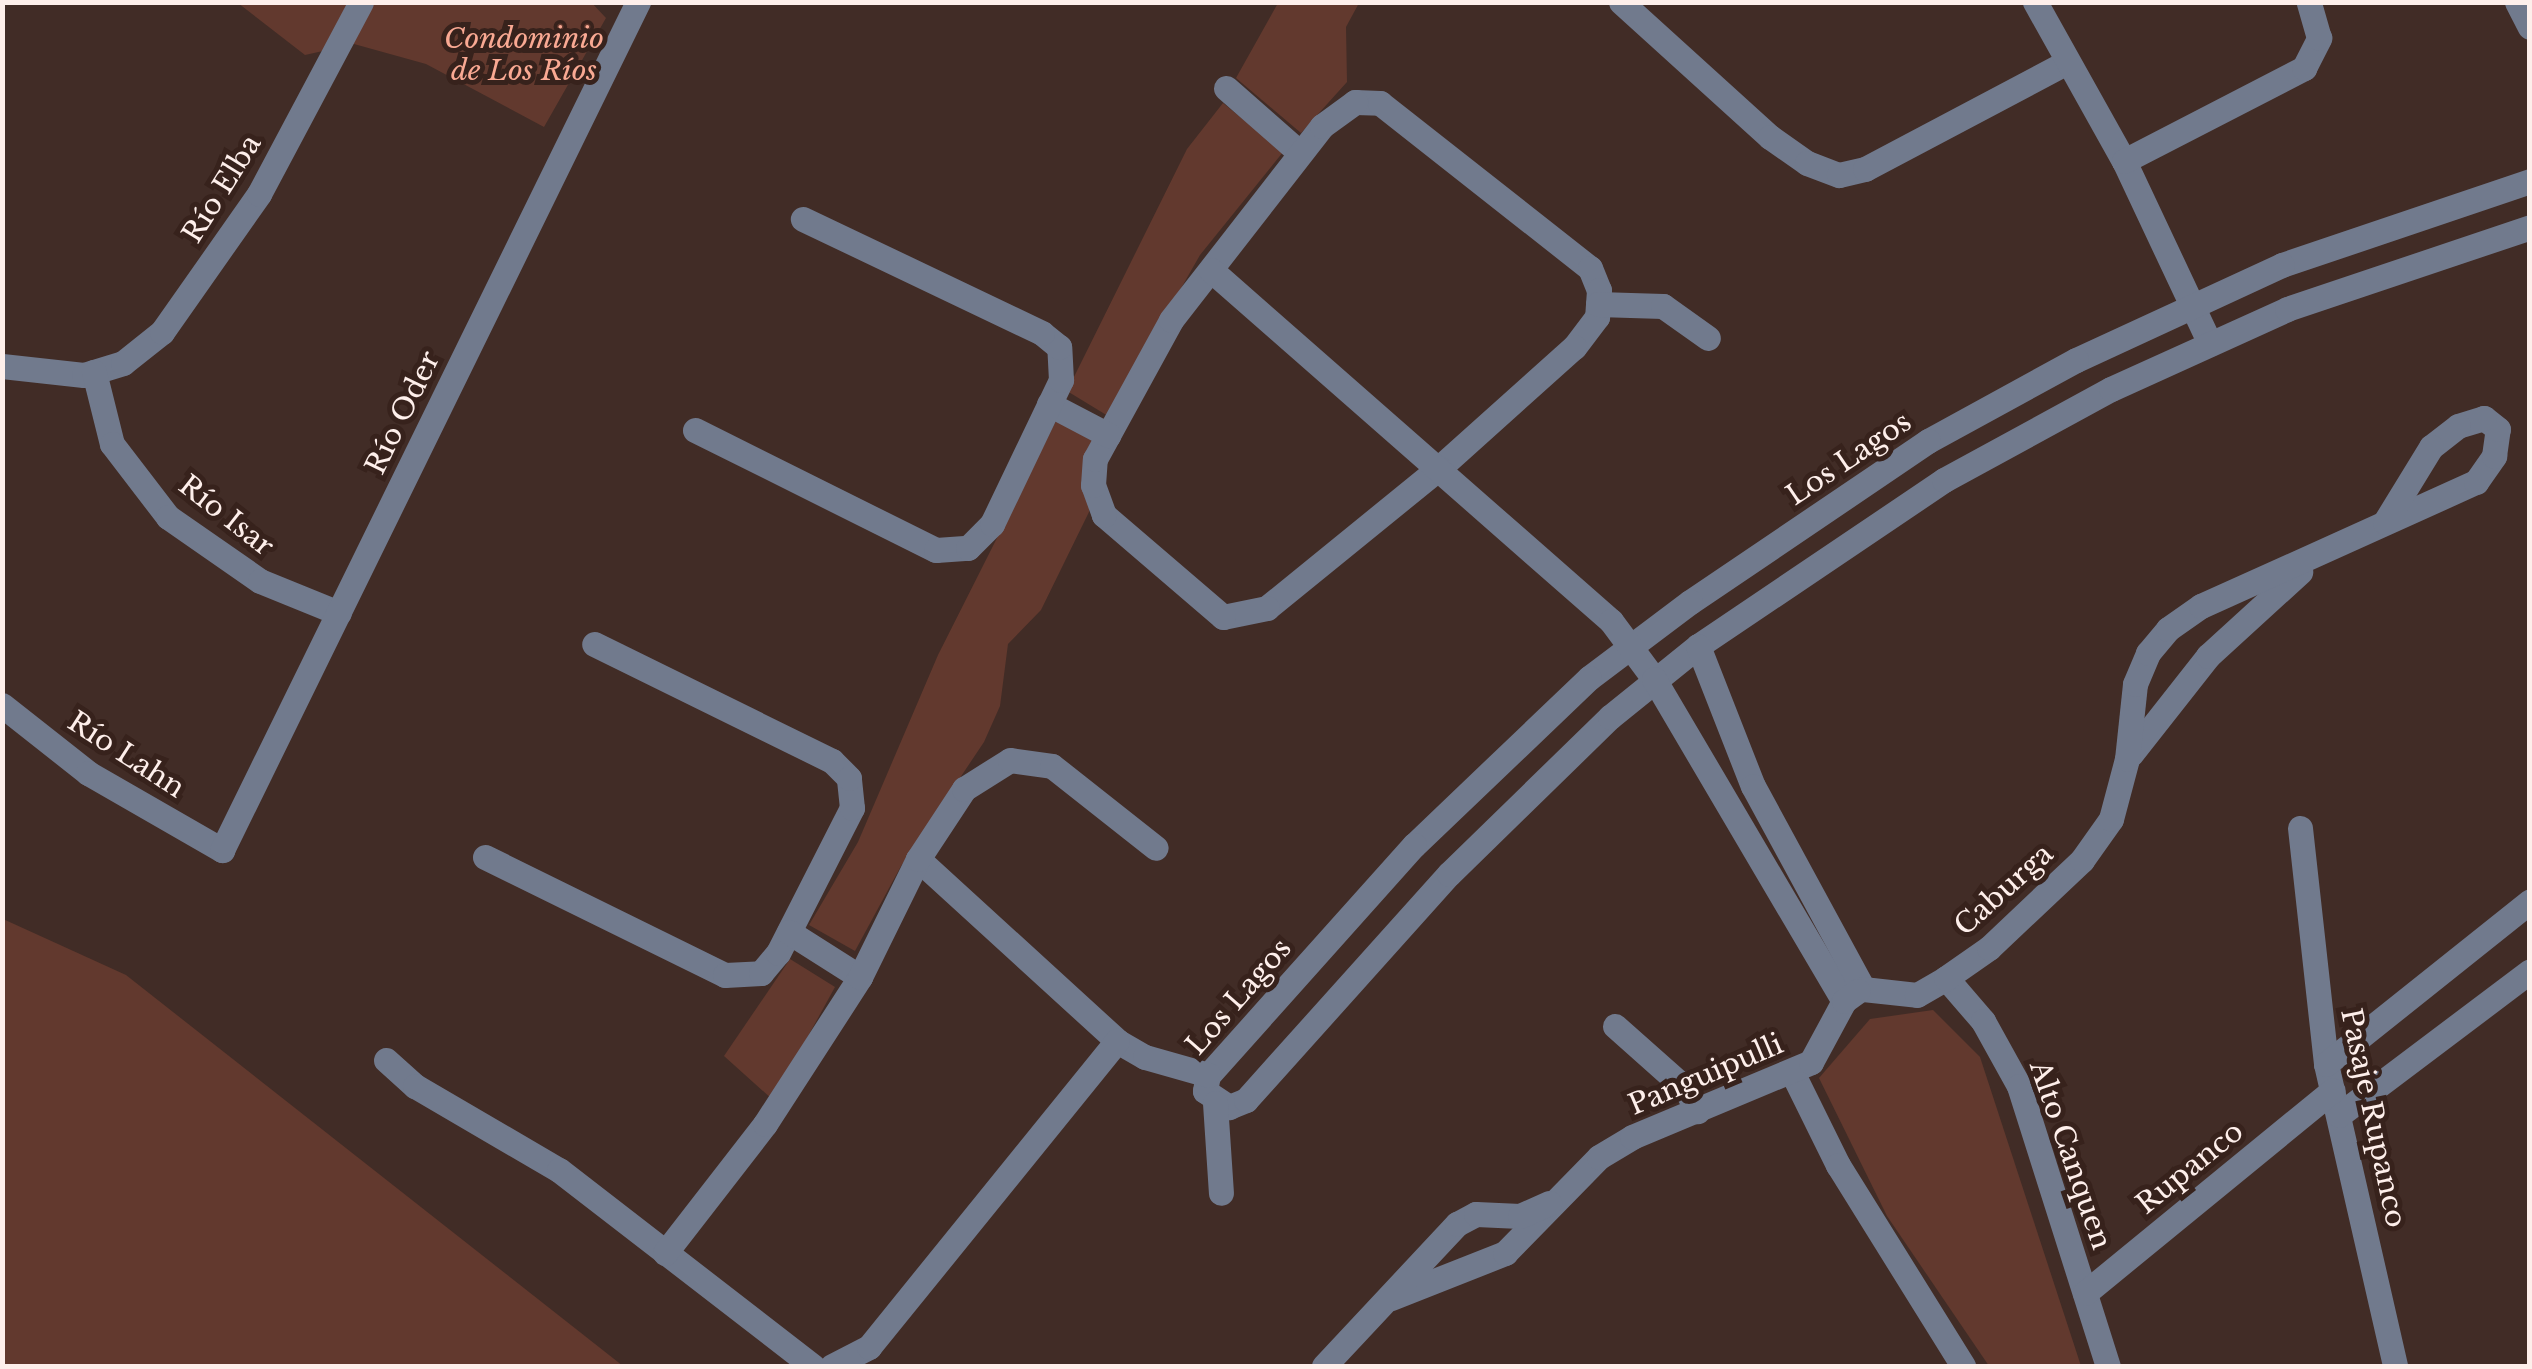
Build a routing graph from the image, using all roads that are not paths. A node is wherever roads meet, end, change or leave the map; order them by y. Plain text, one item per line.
1 (362, 2) edge
2 (638, 2) edge
3 (1621, 2) edge
4 (2035, 2) edge
5 (2309, 2) edge
6 (2517, 2) edge
7 (1636, 11) edge
8 (2530, 27) edge
9 (2065, 63) junction
10 (1226, 88) dead end
11 (1300, 153) junction
12 (2124, 161) junction
13 (2530, 182) edge
14 (803, 220) dead end
15 (2530, 228) edge
16 (1210, 270) junction
17 (1598, 304) junction
18 (2191, 306) junction
19 (1708, 338) dead end
20 (2210, 344) junction
21 (2, 366) edge
22 (94, 372) junction
23 (1049, 404) junction
24 (695, 430) dead end
25 (1108, 435) junction
26 (1439, 468) junction
27 (2384, 522) junction
28 (2311, 562) junction
29 (339, 613) junction
30 (594, 644) dead end
31 (1632, 646) junction
32 (1698, 646) junction
33 (1654, 679) junction
34 (2, 704) edge
35 (2128, 758) junction
36 (1753, 786) junction
37 (1725, 804) junction
38 (2300, 828) dead end
39 (1156, 848) dead end
40 (222, 850) joint
41 (484, 858) dead end
42 (918, 859) junction
43 (2530, 901) edge
44 (788, 932) junction
45 (2530, 970) edge
46 (860, 977) junction
47 (1946, 978) junction
48 (1853, 995) junction
49 (1615, 1026) dead end
50 (1117, 1041) junction
51 (1234, 1047) junction
52 (386, 1060) dead end
53 (2326, 1064) junction
54 (1268, 1074) junction
55 (1793, 1074) junction
56 (1208, 1075) junction
57 (1214, 1103) junction
58 (2336, 1103) junction
59 (1697, 1110) junction
60 (1222, 1193) dead end
61 (1554, 1201) junction
62 (666, 1254) junction
63 (2085, 1293) junction
64 (1391, 1298) junction
65 (2394, 1362) edge
66 (813, 1366) edge
67 (832, 1366) edge
68 (1324, 1366) edge
69 (1963, 1366) edge
70 (2108, 1366) edge

1 - 22 street, Río Elba
2 - 29 street, Río Oder
3 - 7 street
4 - 9 street
5 - 12 street
6 - 8 street
7 - 9 street
9 - 12 street
10 - 11 street
11 - 16 street
11 - 17 street
12 - 18 street
13 - 18 street, Los Lagos
14 - 23 street
15 - 20 street
16 - 25 street
16 - 26 street
17 - 19 street
17 - 26 street
18 - 20 street
18 - 31 street, Los Lagos
20 - 32 street
21 - 22 street
22 - 29 street, Río Isar
23 - 24 street
23 - 25 street
25 - 26 street
26 - 31 street
27 - 27 street, Caburga
27 - 28 street, Caburga
28 - 35 street, Caburga
28 - 35 street, Caburga
29 - 40 street, Río Oder
30 - 44 street
31 - 33 street
31 - 51 street, Los Lagos
32 - 33 street
32 - 36 street
33 - 37 street
33 - 54 street
34 - 40 street, Río Lahn
35 - 47 street, Caburga
36 - 37 street
36 - 48 street
37 - 48 street
38 - 53 street, Pasaje Rupanco
39 - 42 street
41 - 44 street
42 - 46 street
42 - 50 street
43 - 53 street
44 - 46 street
45 - 58 street, Rupanco
46 - 62 street
47 - 48 street, Caburga
47 - 63 street, Alto Canquen
48 - 55 street, Panguipulli
49 - 59 street
50 - 56 street
50 - 67 street
51 - 54 street
51 - 56 street, Los Lagos
52 - 62 street
53 - 58 street, Pasaje Rupanco
54 - 57 street
55 - 59 street, Panguipulli
55 - 69 street
56 - 57 street, Los Lagos
57 - 60 street, Los Lagos
58 - 63 street, Rupanco
58 - 65 street, Pasaje Rupanco
59 - 61 street, Panguipulli
61 - 64 street, Panguipulli
61 - 64 street, Panguipulli
62 - 66 street
63 - 70 street, Alto Canquen
64 - 68 street, Panguipulli

